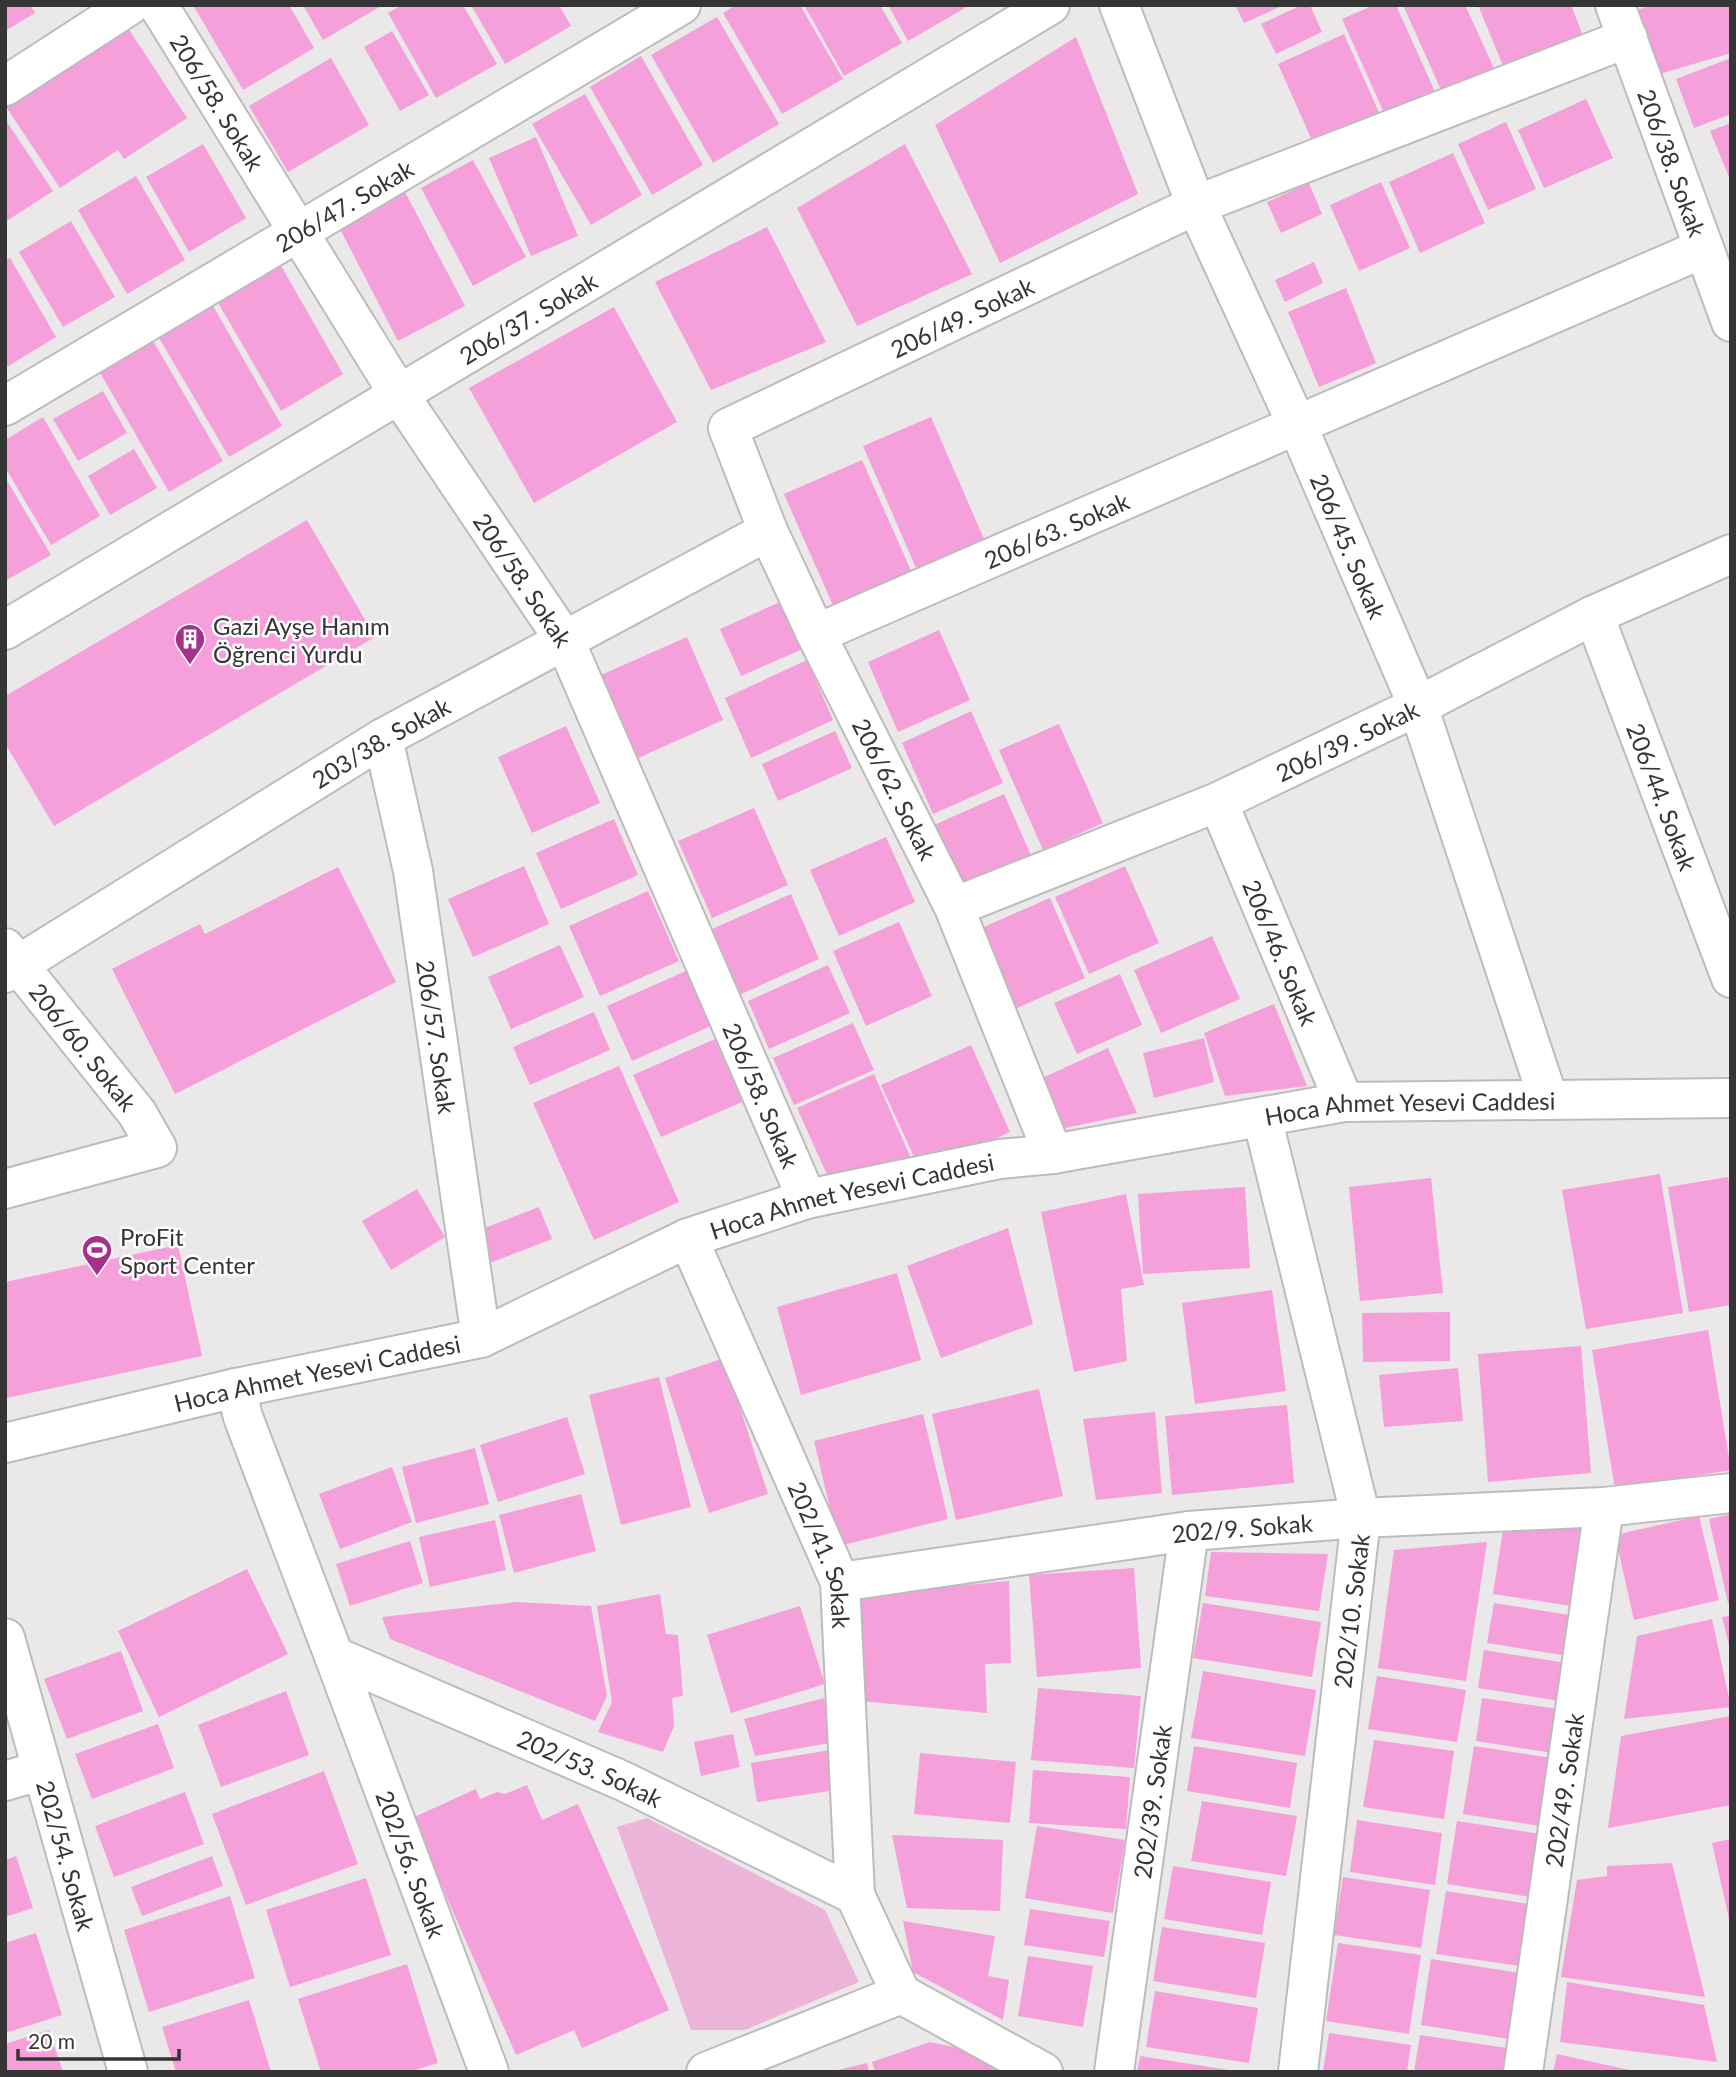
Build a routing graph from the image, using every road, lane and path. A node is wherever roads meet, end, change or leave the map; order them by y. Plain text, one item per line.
1 (130, 5) edge
2 (158, 5) edge
3 (681, 5) edge
4 (1050, 5) edge
5 (1119, 5) edge
6 (1621, 22) edge
7 (5, 86) edge
8 (1196, 205) junction
9 (297, 230) junction
10 (1704, 248) junction
11 (1731, 322) edge
12 (398, 393) junction
13 (5, 406) edge
14 (1298, 427) junction
15 (727, 428) joint
16 (768, 531) junction
17 (1731, 554) edge
18 (1594, 615) junction
19 (5, 630) edge
20 (816, 634) junction
21 (565, 641) junction
22 (1418, 706) junction
23 (383, 738) junction
24 (1218, 802) junction
25 (954, 907) junction
26 (10, 962) edge
27 (1731, 978) edge
28 (1548, 1098) junction
29 (1731, 1098) edge
30 (1345, 1102) junction
31 (1262, 1117) junction
32 (1053, 1154) junction
33 (5, 1189) edge
34 (807, 1199) junction
35 (688, 1238) junction
36 (481, 1338) junction
37 (236, 1388) junction
38 (5, 1443) edge
39 (1731, 1493) edge
40 (1605, 1507) junction
41 (1361, 1518) junction
42 (1189, 1531) junction
43 (840, 1582) junction
44 (5, 1639) edge
45 (334, 1656) junction
46 (42, 1770) junction
47 (5, 1781) edge
48 (855, 1895) junction
49 (901, 1994) junction
50 (128, 2072) edge
51 (489, 2072) edge
52 (706, 2072) edge
53 (1043, 2072) edge
54 (1114, 2072) edge
55 (1298, 2072) edge
56 (1523, 2072) edge

1 - 7 street
2 - 9 street, 206/58. Sokak
3 - 9 street, 206/47. Sokak
4 - 12 street, 206/37. Sokak
5 - 8 street, 206/45. Sokak
6 - 8 street, 206/49. Sokak
6 - 10 street, 206/38. Sokak
8 - 14 street, 206/45. Sokak
8 - 15 street, 206/49. Sokak
9 - 12 street, 206/58. Sokak
9 - 13 street, 206/47. Sokak
10 - 11 street, 206/38. Sokak
10 - 14 street, 206/63. Sokak
12 - 19 street, 206/37. Sokak
12 - 21 street, 206/58. Sokak
14 - 20 street, 206/63. Sokak
14 - 22 street, 206/45. Sokak
15 - 16 street, 206/62. Sokak
16 - 20 street, 206/62. Sokak
16 - 21 street, 203/38. Sokak
17 - 18 street, 206/39. Sokak
18 - 22 street, 206/39. Sokak
18 - 27 street, 206/44. Sokak
20 - 25 street, 206/62. Sokak
21 - 23 street, 203/38. Sokak
21 - 34 street, 206/58. Sokak
22 - 24 street, 206/39. Sokak
22 - 28 street, 206/45. Sokak
23 - 26 street, 203/38. Sokak
23 - 36 street, 206/57. Sokak
24 - 25 street, 206/39. Sokak
24 - 30 street, 206/46. Sokak
25 - 32 street, 206/62. Sokak
26 - 33 street, 206/60. Sokak
28 - 29 street, Hoca Ahmet Yesevi Caddesi
28 - 30 street, Hoca Ahmet Yesevi Caddesi
30 - 31 street, Hoca Ahmet Yesevi Caddesi
31 - 32 street, Hoca Ahmet Yesevi Caddesi
31 - 41 street, 202/10. Sokak
32 - 34 street, Hoca Ahmet Yesevi Caddesi
34 - 35 street, Hoca Ahmet Yesevi Caddesi
35 - 36 street, Hoca Ahmet Yesevi Caddesi
35 - 43 street, 202/41. Sokak
36 - 37 street, Hoca Ahmet Yesevi Caddesi
37 - 38 street, Hoca Ahmet Yesevi Caddesi
37 - 45 street
39 - 40 street, 202/9. Sokak
40 - 41 street, 202/9. Sokak
40 - 56 street, 202/49. Sokak
41 - 42 street, 202/9. Sokak
41 - 55 street, 202/10. Sokak
42 - 43 street, 202/9. Sokak
42 - 54 street, 202/39. Sokak
43 - 48 street, 202/41. Sokak
44 - 46 street, 202/54. Sokak
45 - 48 street, 202/53. Sokak
45 - 51 street, 202/56. Sokak
46 - 47 street
46 - 50 street, 202/54. Sokak
48 - 49 street
49 - 52 street
49 - 53 street

